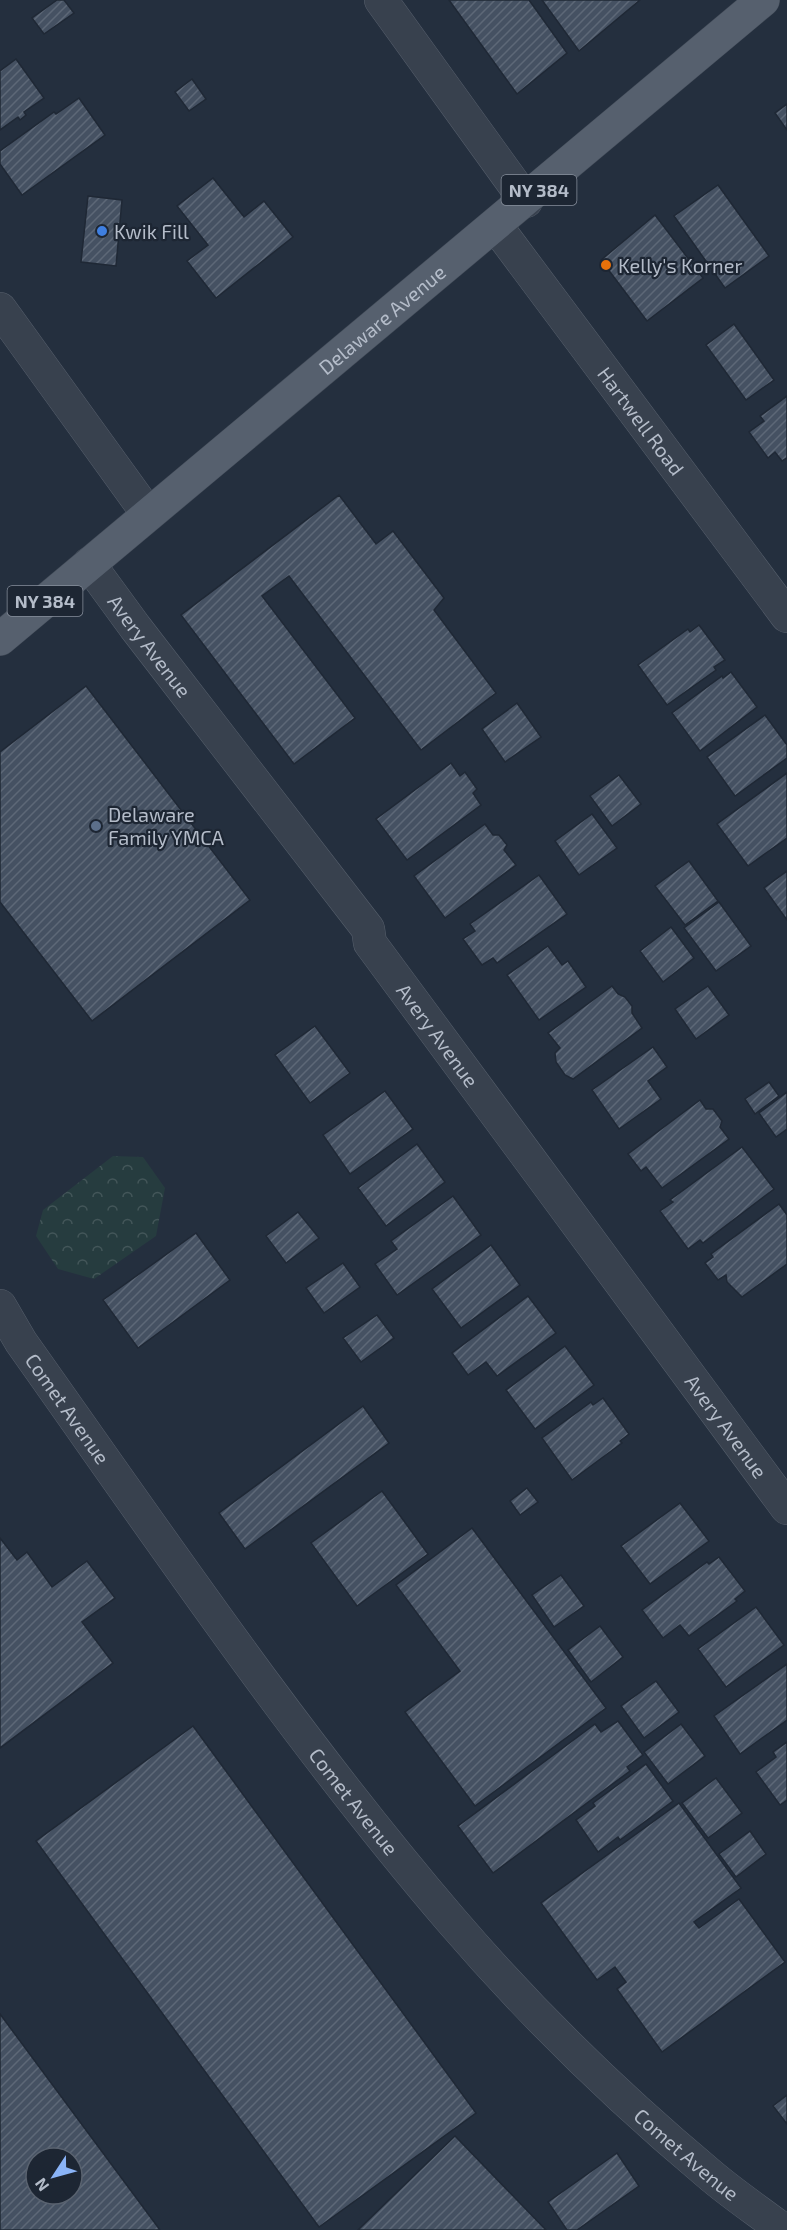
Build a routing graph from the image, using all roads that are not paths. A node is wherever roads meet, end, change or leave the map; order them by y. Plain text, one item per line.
1 (381, 0) edge
2 (763, 0) edge
3 (526, 201) junction
4 (496, 225) junction
5 (0, 309) edge
6 (148, 514) junction
7 (89, 564) junction
8 (787, 616) edge
9 (0, 639) edge
10 (0, 1306) edge
11 (787, 1508) edge
12 (783, 2230) edge

1 - 3 street
2 - 3 main road, Delaware Avenue / NY 384
3 - 4 main road, Delaware Avenue / NY 384
4 - 6 main road, Delaware Avenue / NY 384
4 - 8 street, Hartwell Road
5 - 6 street
6 - 7 main road, Delaware Avenue / NY 384
7 - 9 main road, Delaware Avenue / NY 384
7 - 11 street, Avery Avenue
10 - 12 street, Comet Avenue

